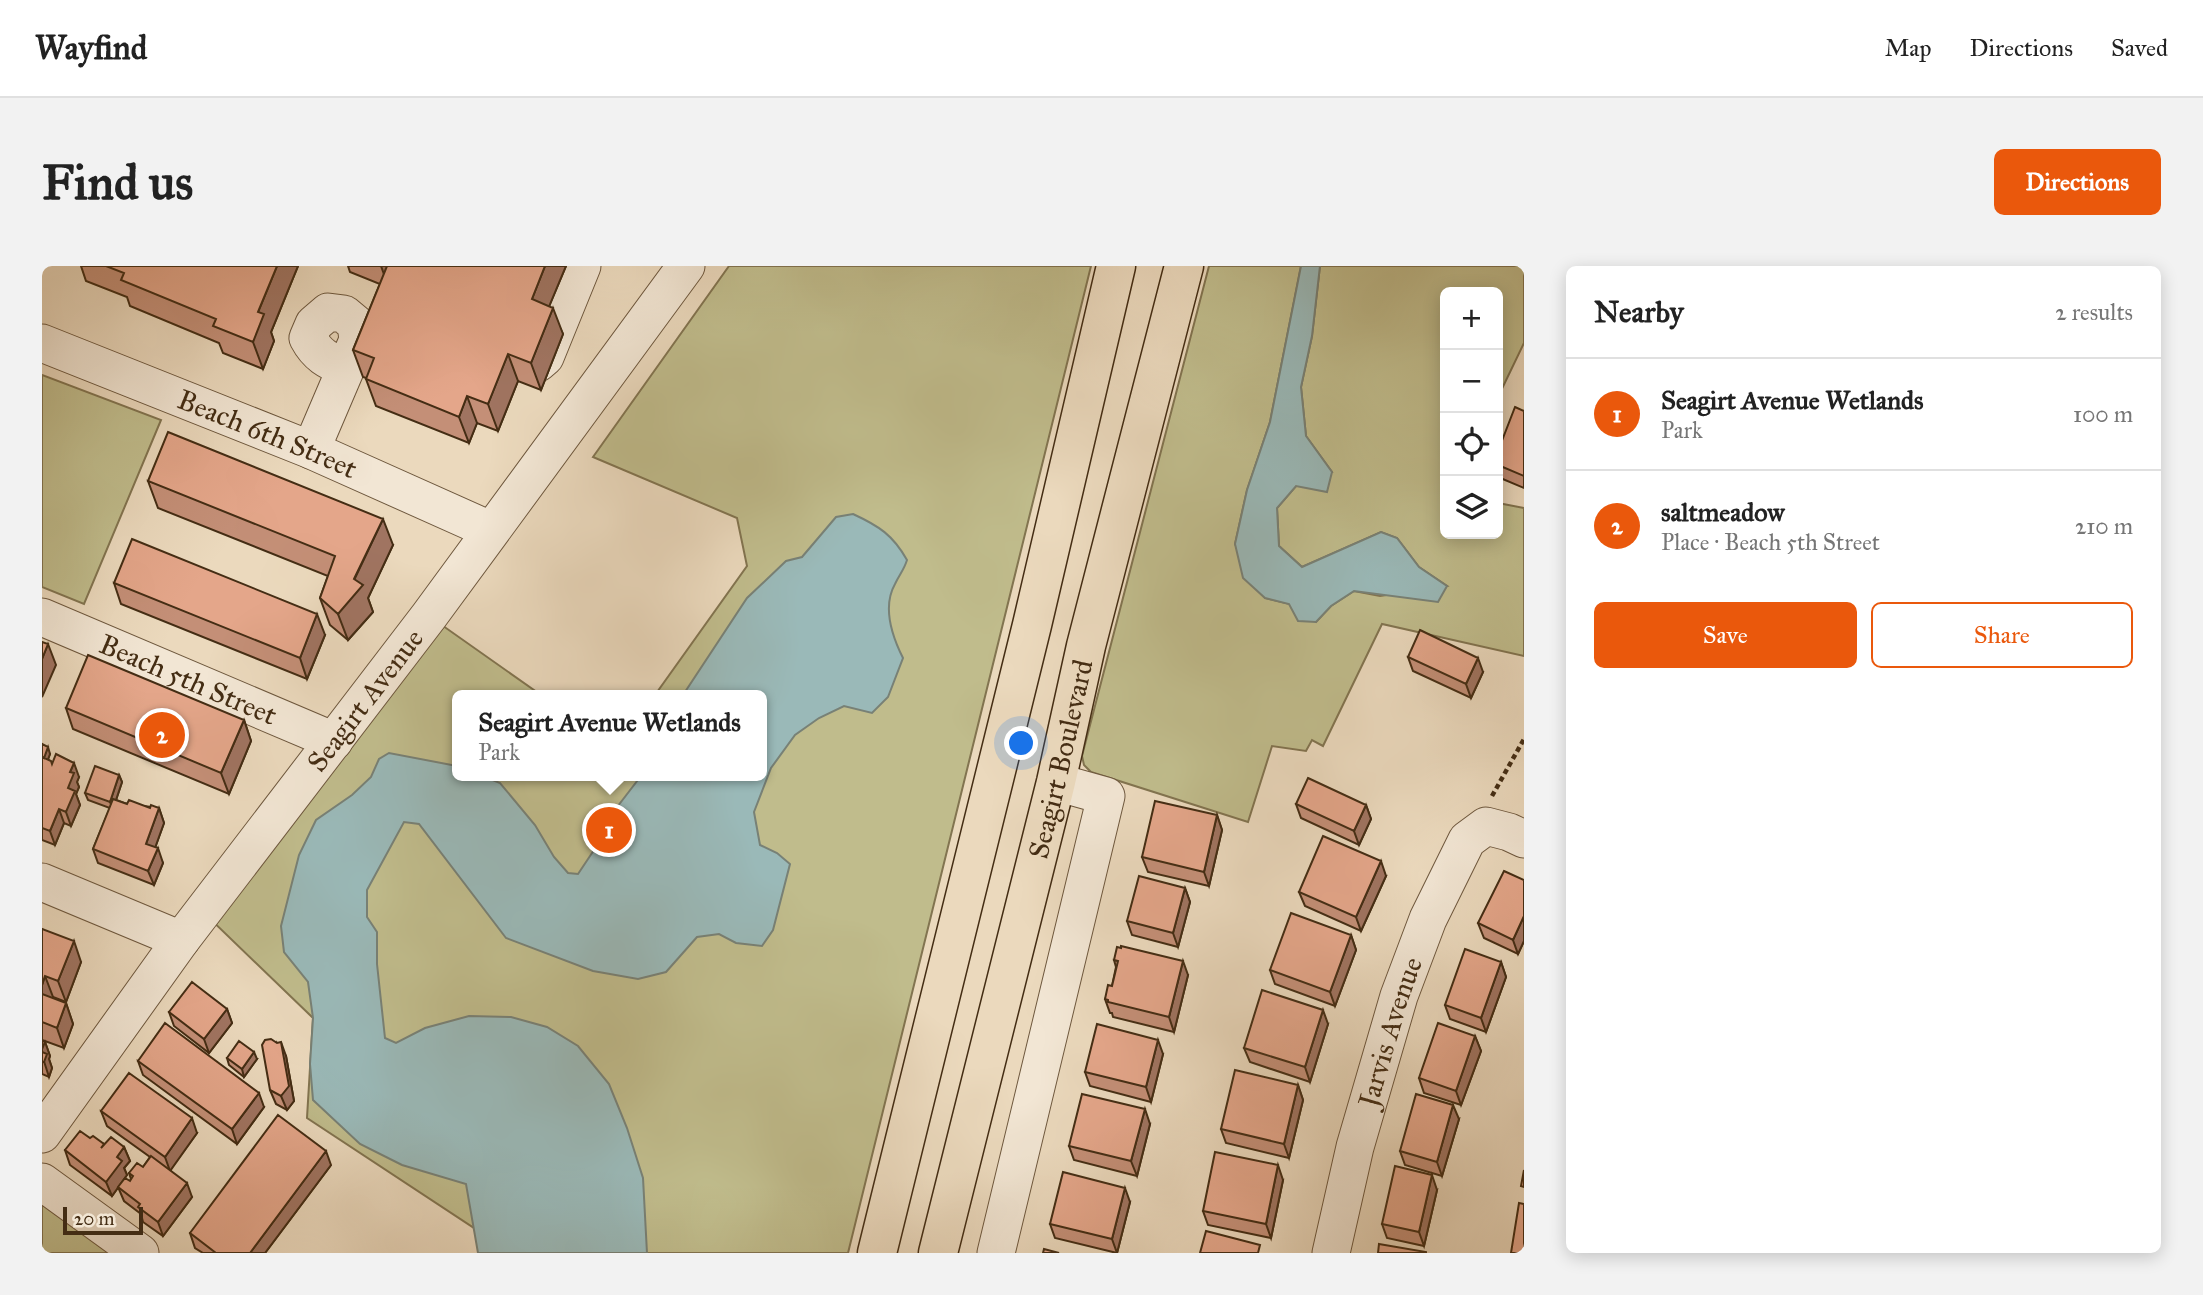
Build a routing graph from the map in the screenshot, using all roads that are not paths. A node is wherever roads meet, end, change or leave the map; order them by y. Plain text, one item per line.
1 (582, 266) edge
2 (686, 266) edge
3 (1116, 266) edge
4 (1184, 266) edge
5 (42, 343) edge
6 (508, 354) edge
7 (356, 360) edge
8 (311, 450) junction
9 (490, 530) junction
10 (42, 617) edge
11 (334, 741) junction
12 (1056, 782) junction
13 (1524, 839) edge
14 (42, 882) edge
15 (181, 940) junction
16 (42, 1134) edge
17 (42, 1182) edge
18 (140, 1253) edge
19 (877, 1253) edge
20 (938, 1253) edge
21 (996, 1253) edge
22 (1331, 1253) edge

1 - 6 street
2 - 9 street, Seagirt Avenue
3 - 19 main road, Seagirt Boulevard
4 - 12 main road, Seagirt Boulevard
5 - 8 street, Beach 6th Street
7 - 8 street
8 - 9 street, Beach 6th Street
9 - 11 street, Seagirt Avenue
10 - 11 street, Beach 5th Street
11 - 15 street, Seagirt Avenue
12 - 20 main road, Seagirt Boulevard
12 - 21 street
13 - 22 street, Jarvis Avenue
14 - 15 street
15 - 16 street, Seagirt Avenue
17 - 18 street

